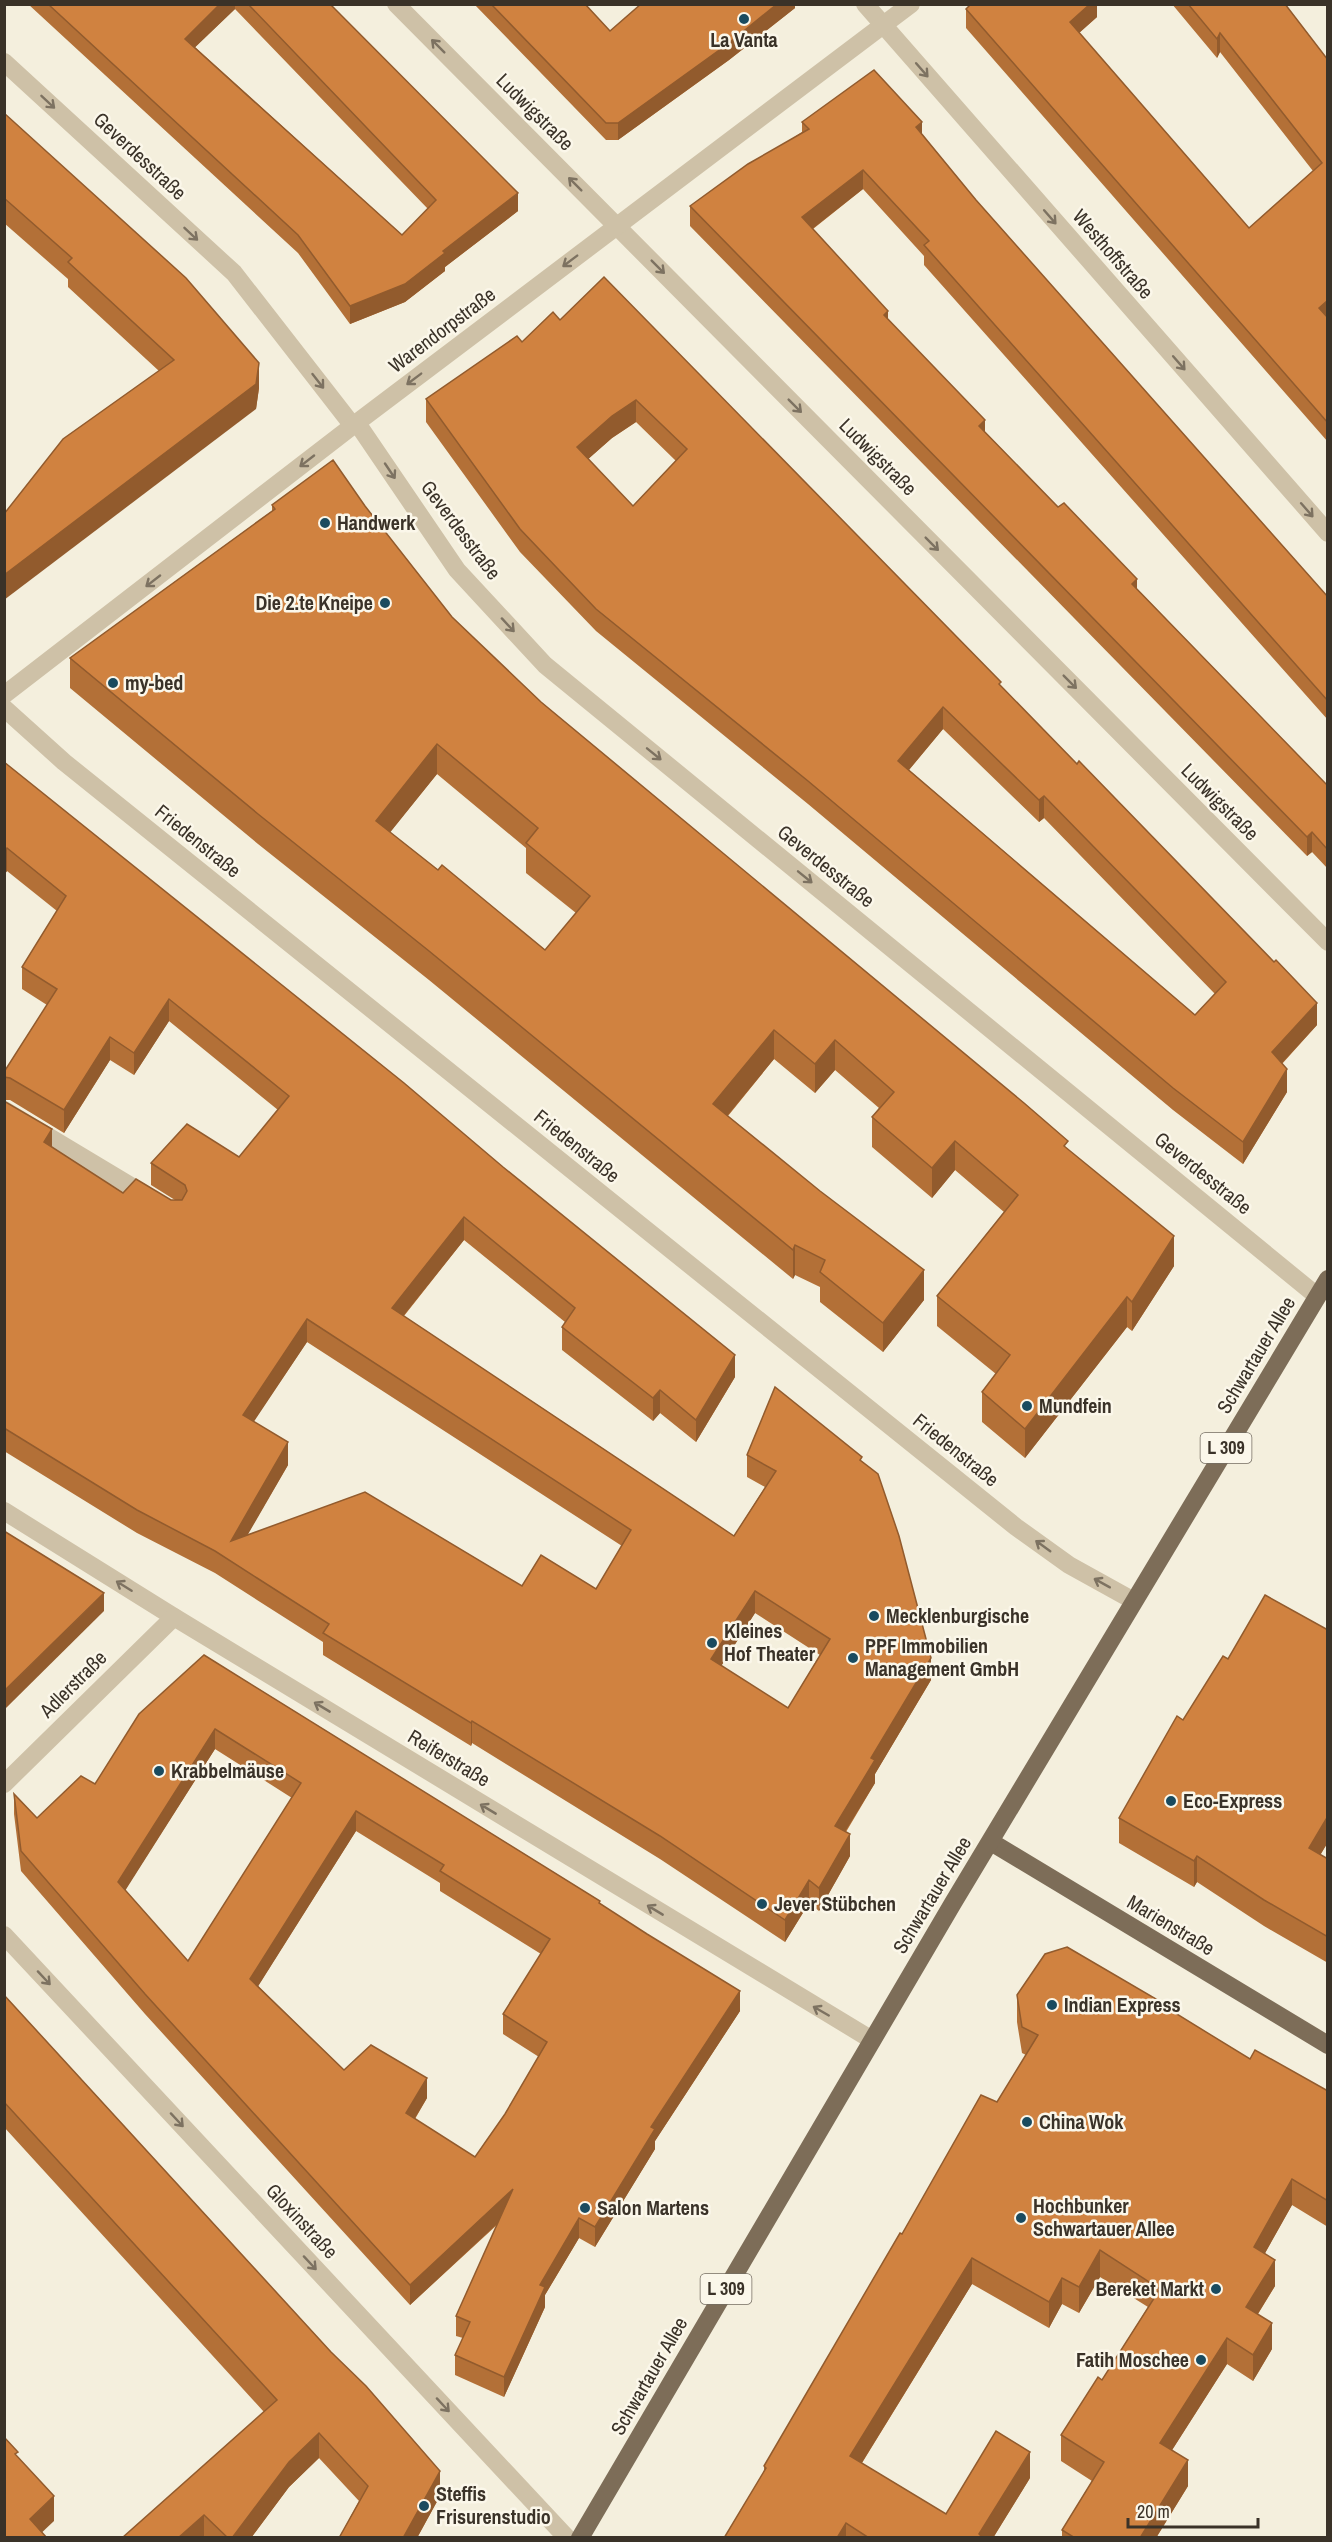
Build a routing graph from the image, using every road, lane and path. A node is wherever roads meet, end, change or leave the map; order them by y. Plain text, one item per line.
1 (396, 4) edge
2 (865, 4) edge
3 (911, 4) edge
4 (883, 26) junction
5 (4, 62) edge
6 (616, 226) junction
7 (355, 424) junction
8 (1328, 533) edge
9 (4, 695) edge
10 (4, 708) edge
11 (1328, 942) edge
12 (4, 1110) edge
13 (166, 1207) edge
14 (1328, 1279) edge
15 (1317, 1296) junction
16 (4, 1510) edge
17 (1134, 1601) junction
18 (174, 1617) junction
19 (4, 1784) edge
20 (991, 1842) junction
21 (4, 1935) edge
22 (872, 2040) junction
23 (1328, 2045) edge
24 (567, 2538) edge
25 (580, 2538) edge

6 -> 1 street, Ludwigstraße
2 - 4 street, Westhoffstraße
3 - 4 street, Warendorpstraße
4 - 6 street, Warendorpstraße
4 -> 8 street, Westhoffstraße
5 -> 7 street, Geverdesstraße
6 -> 7 street, Warendorpstraße
6 -> 11 street, Ludwigstraße
7 -> 9 street, Warendorpstraße
7 -> 15 street, Geverdesstraße
17 -> 10 street, Friedenstraße
12 - 13 street
14 - 15 main road, Schwartauer Allee / L 309
15 - 17 main road, Schwartauer Allee / L 309
18 -> 16 street, Reiferstraße
17 - 20 main road, Schwartauer Allee / L 309
18 - 19 street, Adlerstraße
22 -> 18 street, Reiferstraße
20 - 22 main road, Schwartauer Allee / L 309
20 - 23 main road, Marienstraße
21 -> 24 street, Gloxinstraße
22 - 25 main road, Schwartauer Allee / L 309

